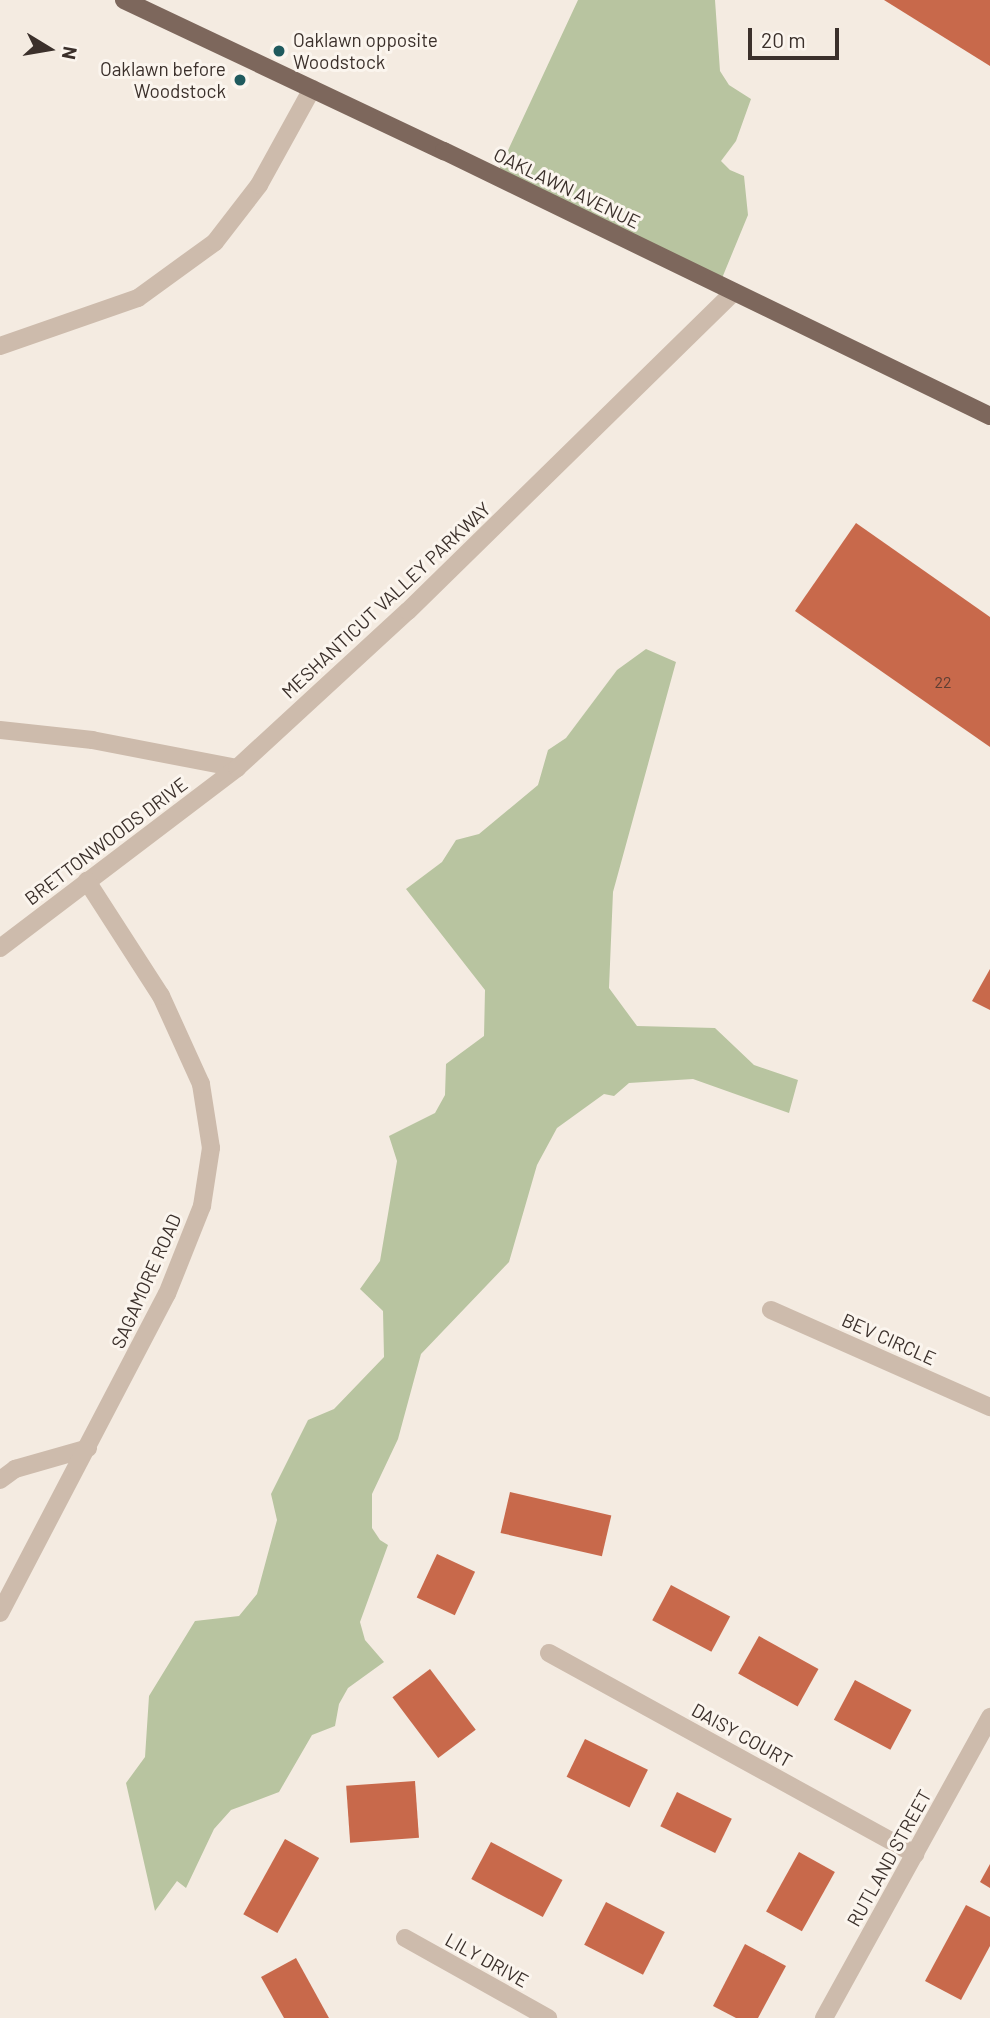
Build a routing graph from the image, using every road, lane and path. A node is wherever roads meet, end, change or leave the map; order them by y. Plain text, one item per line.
1 (124, 0) edge
2 (312, 89) junction
3 (734, 292) junction
4 (0, 346) edge
5 (990, 416) edge
6 (0, 730) edge
7 (237, 768) junction
8 (87, 881) junction
9 (0, 948) edge
10 (771, 1310) dead end
11 (990, 1407) edge
12 (88, 1448) junction
13 (0, 1480) edge
14 (0, 1614) edge
15 (549, 1653) dead end
16 (989, 1724) edge
17 (915, 1854) junction
18 (405, 1938) dead end
19 (548, 2018) edge
20 (824, 2018) edge

1 - 2 main road, OAKLAWN AVENUE
2 - 3 main road, OAKLAWN AVENUE
2 - 4 street
3 - 5 main road, OAKLAWN AVENUE
3 - 7 street, MESHANTICUT VALLEY PARKWAY
6 - 7 street
7 - 8 street, BRETTONWOODS DRIVE
8 - 9 street, BRETTONWOODS DRIVE
8 - 12 street, SAGAMORE ROAD
10 - 11 street, BEV CIRCLE
12 - 13 street
12 - 14 street, SAGAMORE ROAD
15 - 17 street, DAISY COURT
16 - 17 street, RUTLAND STREET
17 - 20 street, RUTLAND STREET
18 - 19 street, LILY DRIVE

